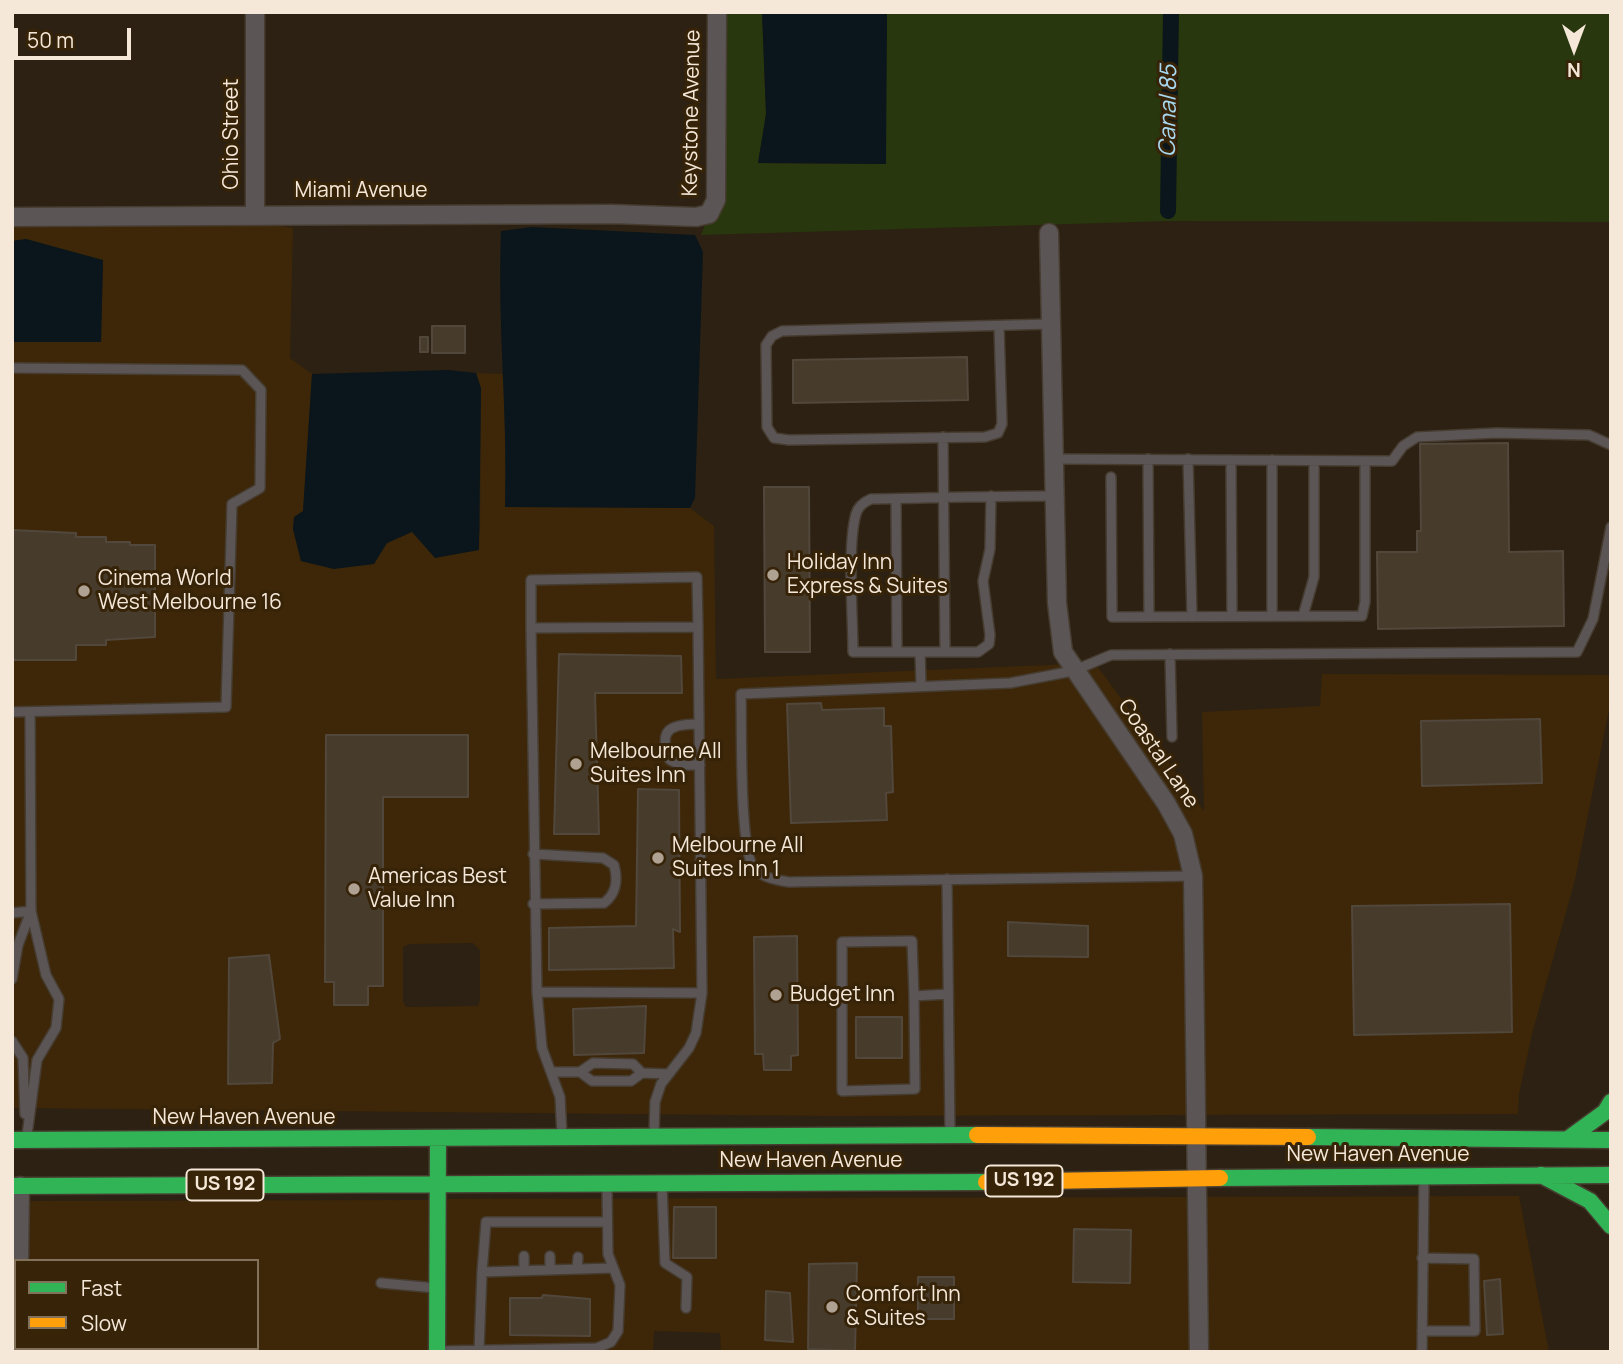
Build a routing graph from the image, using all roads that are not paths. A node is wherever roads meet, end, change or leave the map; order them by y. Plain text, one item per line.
1 (255, 12) edge
2 (717, 12) edge
3 (255, 214) junction
4 (709, 214) joint
5 (12, 217) edge
6 (1049, 233) dead end
7 (1051, 324) junction
8 (999, 326) junction
9 (12, 368) edge
10 (943, 437) junction
11 (1611, 445) edge
12 (1054, 459) junction
13 (1148, 459) junction
14 (1188, 459) junction
15 (1231, 460) junction
16 (1272, 460) junction
17 (1314, 461) junction
18 (1365, 461) junction
19 (1111, 477) dead end
20 (991, 496) junction
21 (1055, 496) junction
22 (944, 497) junction
23 (896, 499) junction
24 (1611, 527) edge
25 (1232, 616) junction
26 (1272, 616) junction
27 (1303, 616) junction
28 (1149, 617) junction
29 (1192, 617) junction
30 (698, 627) junction
31 (531, 628) junction
32 (897, 652) junction
33 (920, 652) junction
34 (945, 652) junction
35 (1170, 654) junction
36 (1073, 671) junction
37 (921, 684) junction
38 (12, 712) edge
39 (30, 712) junction
40 (699, 724) junction
41 (1172, 737) dead end
42 (700, 765) junction
43 (533, 854) junction
44 (1193, 876) junction
45 (947, 879) junction
46 (533, 904) junction
47 (31, 911) junction
48 (12, 913) edge
49 (12, 979) edge
50 (537, 992) junction
51 (702, 993) junction
52 (948, 994) junction
53 (914, 996) junction
54 (12, 1041) edge
55 (551, 1072) junction
56 (580, 1072) junction
57 (642, 1073) junction
58 (668, 1074) junction
59 (1611, 1102) edge
60 (950, 1135) junction
61 (562, 1136) junction
62 (654, 1136) junction
63 (1198, 1136) junction
64 (438, 1138) junction
65 (87, 1139) junction
66 (1568, 1139) junction
67 (19, 1140) edge
68 (1611, 1140) edge
69 (17, 1157) dead end
70 (46, 1157) dead end
71 (30, 1171) dead end
72 (1424, 1175) junction
73 (1541, 1175) junction
74 (1611, 1175) edge
75 (1198, 1179) junction
76 (662, 1182) junction
77 (607, 1183) junction
78 (437, 1184) junction
79 (16, 1186) edge
80 (607, 1222) junction
81 (1611, 1226) edge
82 (524, 1256) dead end
83 (550, 1256) dead end
84 (578, 1257) dead end
85 (1422, 1258) junction
86 (19, 1259) edge
87 (613, 1268) junction
88 (550, 1269) junction
89 (577, 1269) junction
90 (524, 1270) junction
91 (482, 1272) junction
92 (381, 1283) dead end
93 (437, 1288) junction
94 (686, 1308) dead end
95 (1422, 1331) junction
96 (480, 1350) junction
97 (437, 1351) edge
98 (1199, 1352) edge
99 (1422, 1352) edge

1 - 3 street, Ohio Street
2 - 4 street, Keystone Avenue
3 - 4 street, Miami Avenue
3 - 5 street, Miami Avenue
6 - 7 street, Coastal Lane
7 - 8 lane
7 - 12 street, Coastal Lane
8 - 10 lane
8 - 10 lane
9 - 39 lane
10 - 22 lane
11 - 18 lane
12 - 13 lane
12 - 21 street, Coastal Lane
13 - 14 lane
13 - 28 lane
14 - 15 lane
14 - 29 lane
15 - 16 lane
15 - 25 lane
16 - 17 lane
16 - 26 lane
17 - 18 lane
17 - 27 lane
18 - 27 lane
19 - 28 lane
20 - 21 lane
20 - 22 lane
20 - 34 lane
21 - 36 street, Coastal Lane
22 - 23 lane
22 - 34 lane
23 - 32 lane
23 - 32 lane
24 - 35 lane
25 - 26 lane
25 - 29 lane
26 - 27 lane
28 - 29 lane
30 - 31 lane
30 - 31 lane
30 - 40 lane
31 - 43 lane
32 - 33 lane
33 - 34 lane
33 - 37 lane
35 - 36 lane
35 - 41 lane
36 - 37 lane
36 - 44 street, Coastal Lane
37 - 45 lane
38 - 39 lane
39 - 47 lane
40 - 42 lane
40 - 42 lane
42 - 51 lane
43 - 46 lane
43 - 46 lane
44 - 45 lane
44 - 63 street, Coastal Lane
45 - 52 lane
46 - 50 lane
47 - 48 lane
47 - 49 lane
47 - 67 lane
50 - 51 lane
50 - 55 lane
51 - 58 lane
52 - 53 lane
52 - 60 lane
53 - 53 lane
54 - 67 lane
55 - 56 lane
55 - 61 lane
56 - 57 lane
56 - 57 lane
57 - 58 lane
58 - 62 lane
59 - 66 main road
60 - 62 main road, New Haven Avenue / US 192
60 - 63 main road, New Haven Avenue / US 192
61 - 62 main road, New Haven Avenue / US 192
61 - 64 main road, New Haven Avenue / US 192
63 - 66 main road, New Haven Avenue / US 192
63 - 75 street, Coastal Lane
64 - 65 main road, New Haven Avenue / US 192
64 - 78 main road
65 - 67 main road, New Haven Avenue / US 192
65 - 70 main road
66 - 68 main road, New Haven Avenue / US 192
67 - 69 main road
71 - 79 main road
72 - 73 main road, New Haven Avenue / US 192
72 - 75 main road, New Haven Avenue / US 192
72 - 85 lane
73 - 74 main road, New Haven Avenue / US 192
73 - 81 main road
75 - 76 main road, New Haven Avenue / US 192
75 - 98 street, Coastal Lane
76 - 77 main road, New Haven Avenue / US 192
76 - 94 lane
77 - 78 main road, New Haven Avenue / US 192
77 - 80 lane
78 - 79 main road, New Haven Avenue / US 192
78 - 93 main road
79 - 86 street
80 - 87 lane
80 - 91 lane
82 - 90 lane
83 - 88 lane
84 - 89 lane
85 - 95 lane
85 - 95 lane
87 - 89 lane
87 - 96 lane
88 - 89 lane
88 - 90 lane
90 - 91 lane
91 - 96 lane
92 - 93 lane
93 - 97 main road
95 - 99 lane
96 - 97 lane

